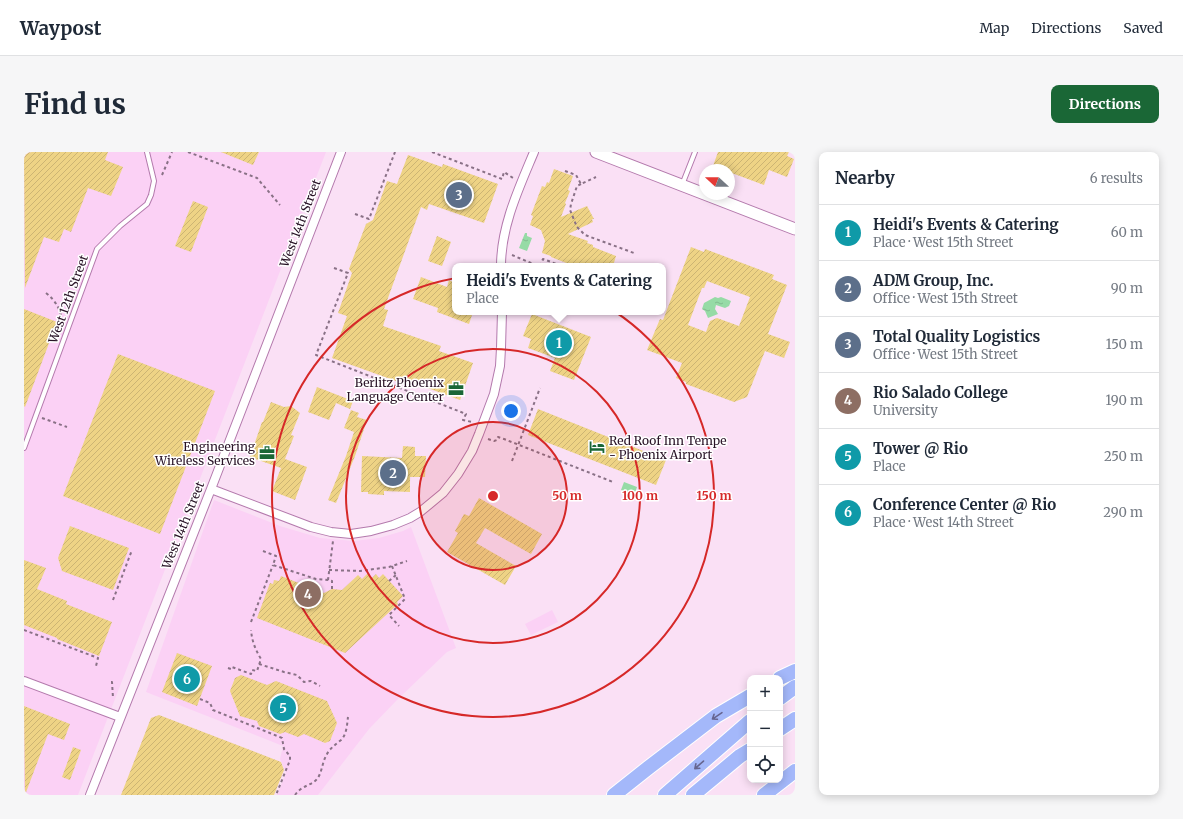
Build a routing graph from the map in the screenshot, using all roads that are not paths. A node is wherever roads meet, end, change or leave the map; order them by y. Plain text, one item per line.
1 (147, 152) edge
2 (341, 152) edge
3 (534, 152) edge
4 (596, 152) edge
5 (695, 152) edge
6 (682, 186) junction
7 (795, 229) edge
8 (501, 263) edge
9 (502, 315) edge
10 (24, 448) edge
11 (211, 489) junction
12 (795, 671) edge
13 (783, 677) edge
14 (24, 681) edge
15 (795, 687) edge
16 (783, 696) edge
17 (747, 698) edge
18 (120, 717) junction
19 (795, 719) edge
20 (747, 724) edge
21 (783, 727) edge
22 (747, 752) edge
23 (795, 771) edge
24 (90, 795) edge
25 (614, 795) edge
26 (665, 795) edge
27 (693, 795) edge
28 (764, 795) edge

1 - 10 lane, West 12th Street
2 - 11 street, West 14th Street
3 - 8 street
4 - 6 main road
5 - 6 lane
6 - 7 main road
9 - 11 street
11 - 18 street, West 14th Street
12 - 13 highway
14 - 18 street
15 - 16 highway
17 -> 25 highway
18 - 24 street, West 14th Street
19 - 21 highway
20 -> 26 highway
22 - 27 highway
23 - 28 highway

